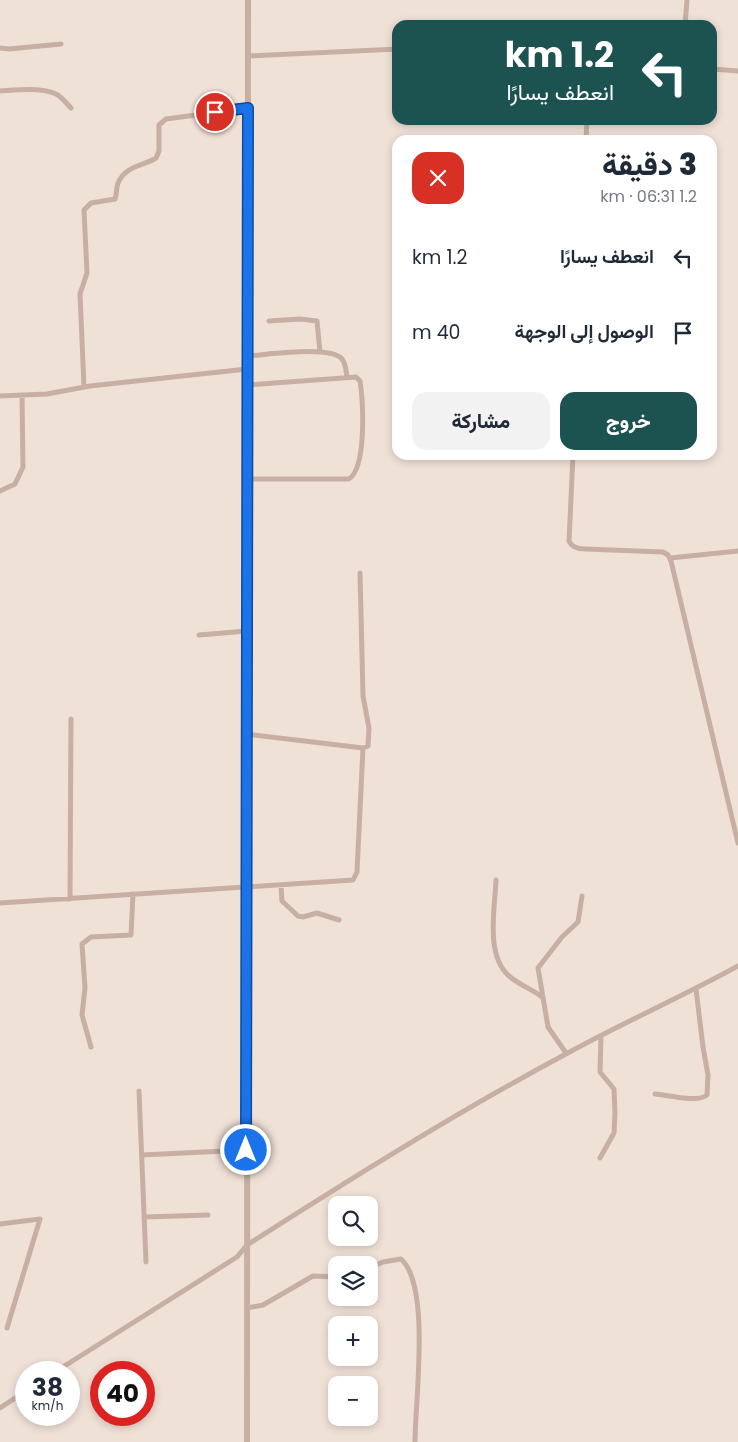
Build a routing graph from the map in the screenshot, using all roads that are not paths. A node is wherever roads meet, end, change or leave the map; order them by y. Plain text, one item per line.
1 (248, 0) edge
2 (687, 0) edge
3 (685, 20) edge
4 (61, 44) dead end
5 (0, 48) edge
6 (392, 50) edge
7 (248, 56) junction
8 (717, 69) edge
9 (738, 71) edge
10 (0, 91) edge
11 (71, 108) dead end
12 (248, 108) junction
13 (269, 321) dead end
14 (320, 352) junction
15 (247, 356) junction
16 (247, 369) junction
17 (348, 378) junction
18 (247, 385) junction
19 (84, 386) junction
20 (22, 395) junction
21 (0, 396) edge
22 (573, 460) edge
23 (248, 479) junction
24 (0, 491) edge
25 (738, 551) edge
26 (670, 558) junction
27 (360, 573) dead end
28 (247, 631) junction
29 (199, 635) dead end
30 (71, 719) dead end
31 (246, 734) junction
32 (363, 748) junction
33 (738, 844) edge
34 (496, 880) dead end
35 (281, 886) junction
36 (247, 888) junction
37 (133, 894) junction
38 (582, 896) dead end
39 (70, 899) junction
40 (0, 903) edge
41 (339, 920) dead end
42 (738, 966) edge
43 (696, 989) junction
44 (542, 998) junction
45 (601, 1037) junction
46 (91, 1047) dead end
47 (566, 1053) junction
48 (139, 1091) dead end
49 (655, 1094) dead end
50 (246, 1150) junction
51 (142, 1155) junction
52 (600, 1158) dead end
53 (208, 1215) dead end
54 (145, 1217) junction
55 (0, 1224) edge
56 (247, 1245) junction
57 (146, 1262) dead end
58 (378, 1264) edge
59 (328, 1277) edge
60 (247, 1308) junction
61 (7, 1328) dead end
62 (72, 1361) edge
63 (15, 1398) edge
64 (0, 1408) edge
65 (247, 1442) edge
66 (415, 1442) edge

1 - 7 street
2 - 3 street
4 - 5 street
6 - 7 street
7 - 12 street
8 - 9 street
10 - 11 street
12 - 15 street
12 - 19 street
13 - 14 street
14 - 15 street
14 - 17 street
15 - 16 street
16 - 18 street
16 - 19 street
17 - 18 street
17 - 23 street
18 - 23 street
19 - 20 street
20 - 21 street
20 - 24 street
22 - 26 street
23 - 28 street
25 - 26 street
26 - 33 street
27 - 32 street
28 - 29 street
28 - 31 street
30 - 39 street
31 - 32 street
31 - 36 street
32 - 35 street
34 - 44 street
35 - 36 street
35 - 41 street
36 - 37 street
36 - 50 street
37 - 39 street
37 - 46 street
38 - 44 street
39 - 40 street
42 - 43 street
43 - 45 street
43 - 49 street
44 - 47 street
45 - 47 street
45 - 52 street
47 - 56 street
48 - 51 street
50 - 51 street
50 - 56 street
51 - 54 street
53 - 54 street
54 - 57 street
55 - 61 street
56 - 60 street
56 - 62 street
58 - 66 street
59 - 60 street
60 - 65 street
63 - 64 street

